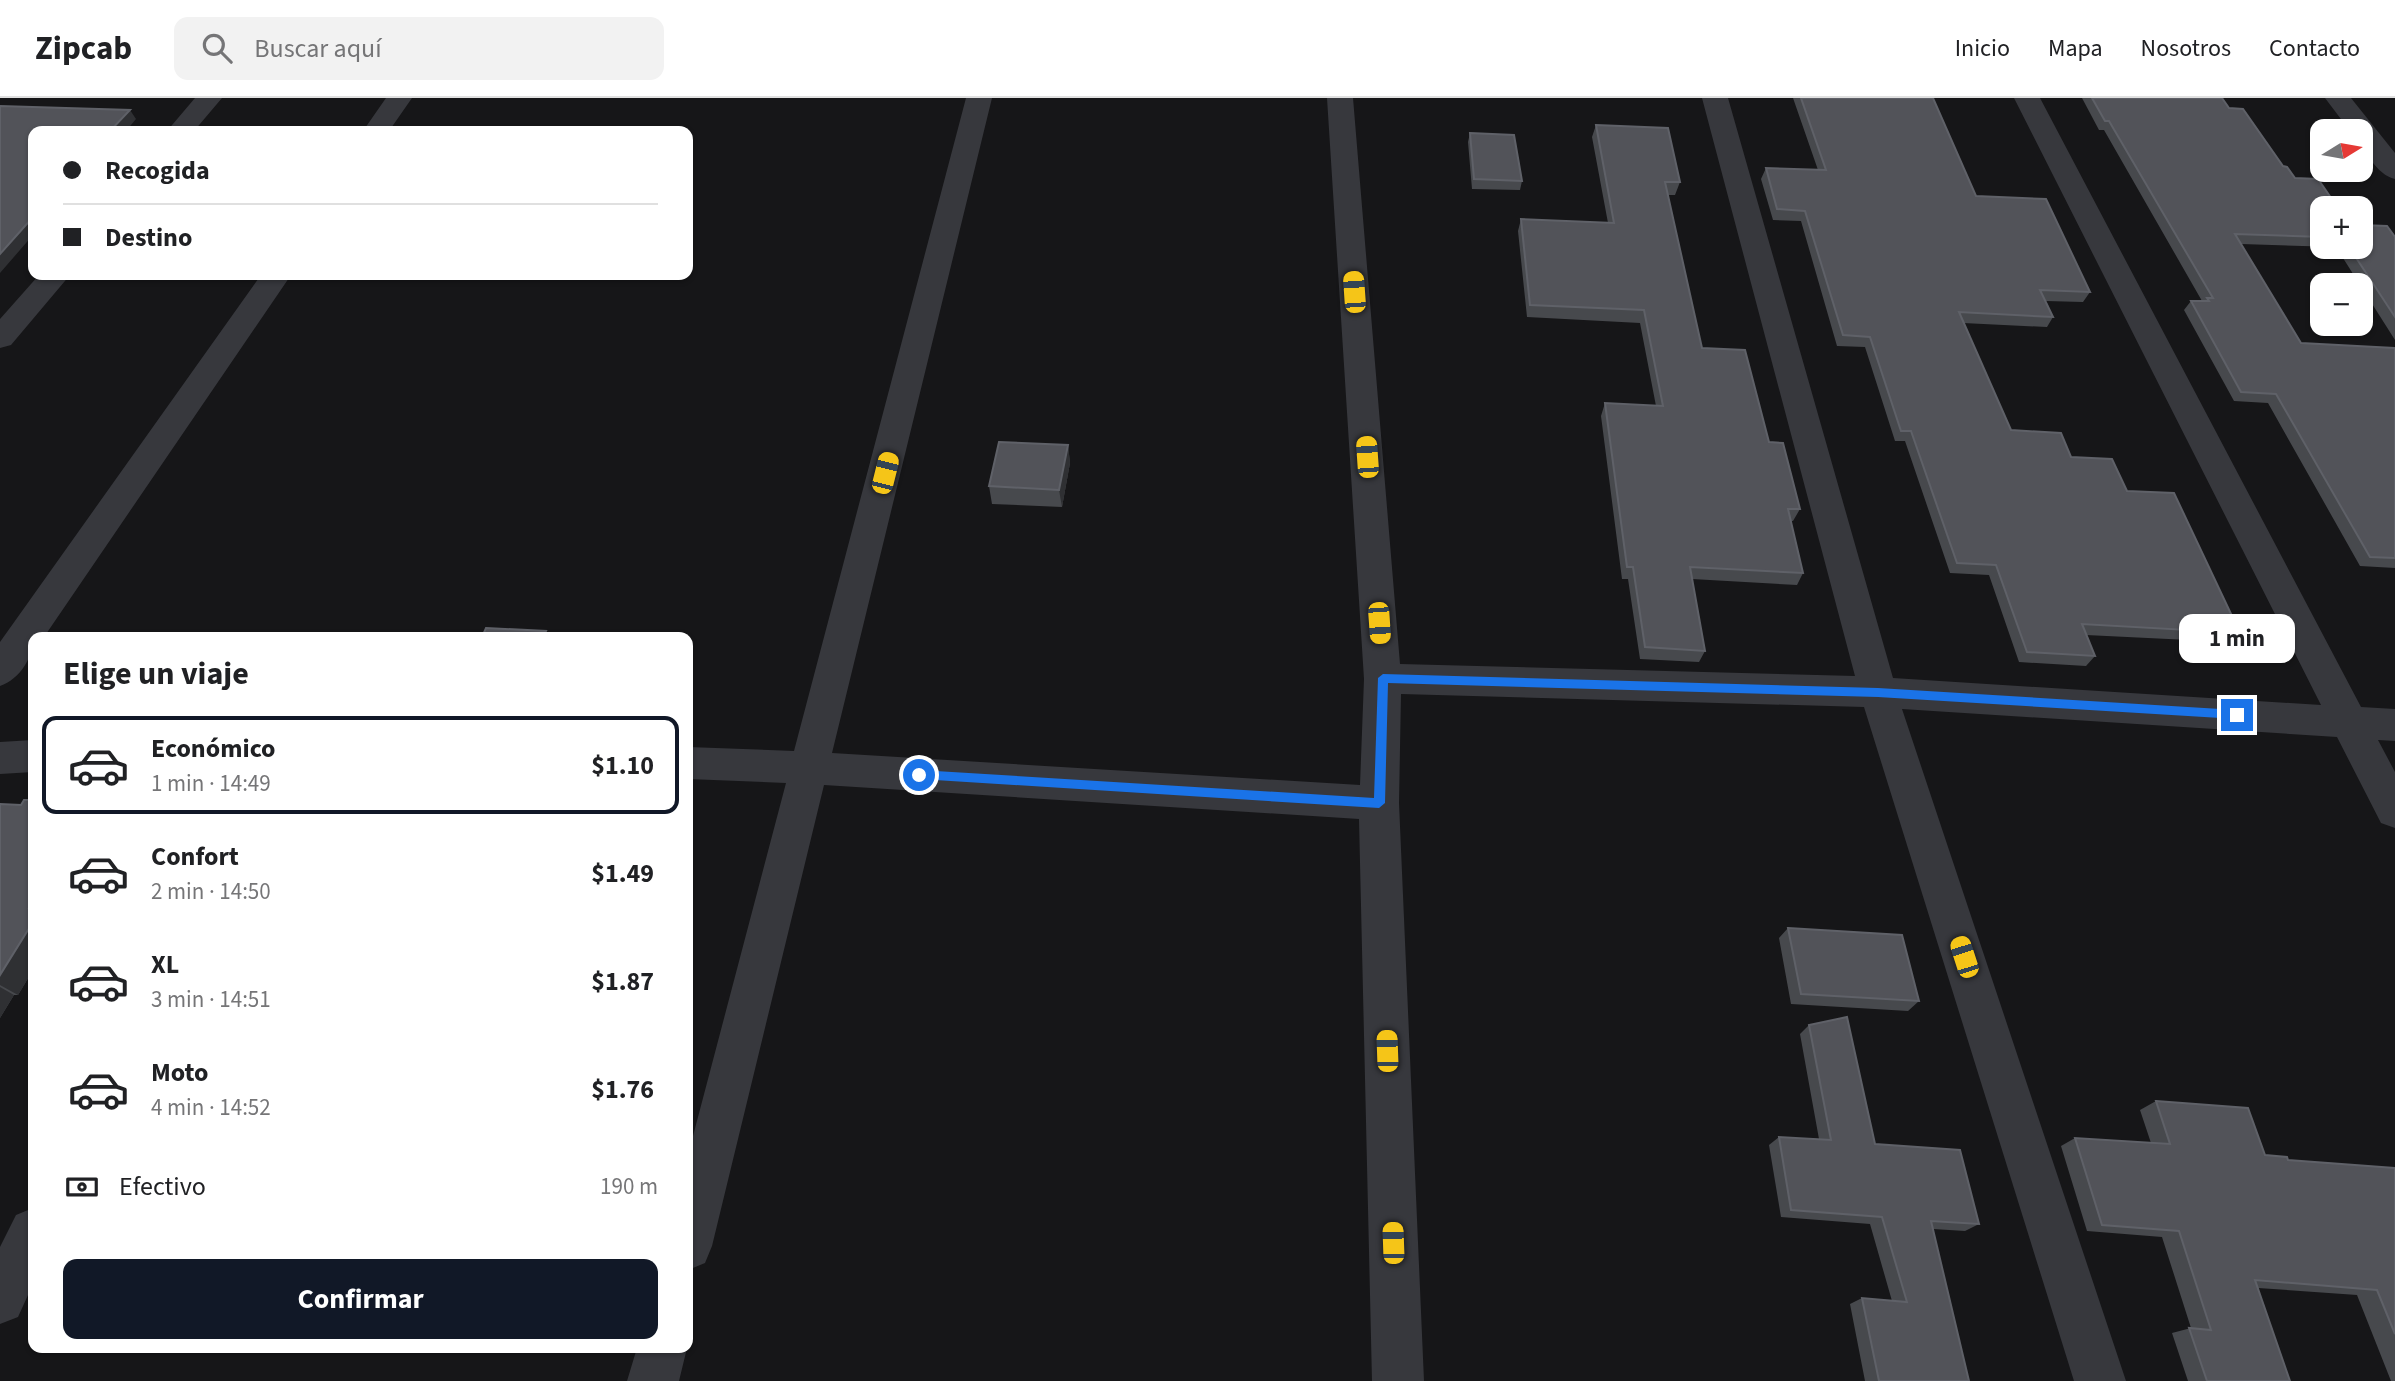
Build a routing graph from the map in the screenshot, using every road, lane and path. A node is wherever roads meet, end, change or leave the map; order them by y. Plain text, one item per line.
1 (209, 98) edge
2 (399, 98) edge
3 (979, 98) edge
4 (1340, 98) edge
5 (1715, 98) edge
6 (2027, 98) edge
7 (2338, 98) edge
8 (184, 126) edge
9 (379, 126) edge
10 (2395, 171) edge
11 (51, 280) edge
12 (273, 280) edge
13 (0, 338) edge
14 (0, 671) edge
15 (1383, 678) junction
16 (1878, 692) junction
17 (2347, 722) junction
18 (2395, 724) edge
19 (28, 756) edge
20 (0, 758) edge
21 (693, 763) edge
22 (811, 768) junction
23 (1379, 803) junction
24 (2395, 811) edge
25 (693, 1227) edge
26 (28, 1242) edge
27 (0, 1299) edge
28 (661, 1353) edge
29 (653, 1381) edge
30 (1398, 1381) edge
31 (2100, 1381) edge

1 - 8 street
2 - 9 street
3 - 22 street
4 - 15 street
5 - 16 street
6 - 17 street
7 - 10 street
11 - 13 street
12 - 14 street
15 - 16 street
15 - 23 street
16 - 17 street
16 - 31 street
17 - 18 street
17 - 24 street
19 - 20 street
21 - 22 street
22 - 23 street
22 - 25 street
23 - 30 street
26 - 27 street
28 - 29 street

